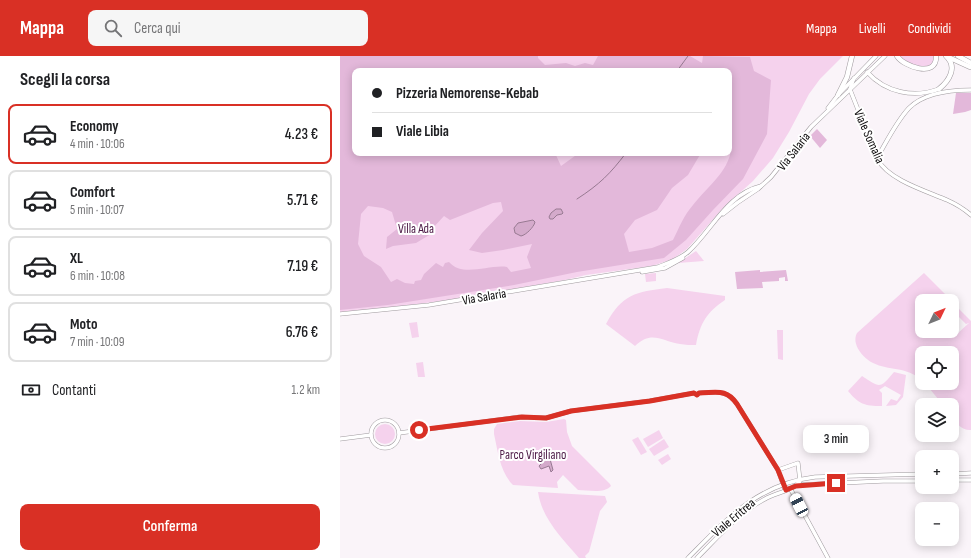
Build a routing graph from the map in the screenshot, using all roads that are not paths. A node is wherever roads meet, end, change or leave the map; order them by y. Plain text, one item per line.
1 (852, 56) edge
2 (876, 56) edge
3 (885, 56) edge
4 (897, 56) edge
5 (936, 56) edge
6 (946, 56) edge
7 (951, 56) edge
8 (958, 56) edge
9 (971, 66) edge
10 (868, 72) junction
11 (854, 78) junction
12 (850, 89) junction
13 (939, 89) joint
14 (971, 90) edge
15 (921, 94) junction
16 (838, 95) junction
17 (923, 99) junction
18 (824, 114) junction
19 (877, 158) junction
20 (971, 215) edge
21 (340, 314) edge
22 (399, 432) junction
23 (371, 435) junction
24 (340, 439) edge
25 (778, 470) junction
26 (971, 473) edge
27 (959, 474) edge
28 (915, 475) edge
29 (883, 476) junction
30 (892, 478) junction
31 (801, 480) junction
32 (915, 480) edge
33 (959, 480) edge
34 (971, 480) edge
35 (882, 481) junction
36 (783, 484) junction
37 (796, 486) junction
38 (790, 488) junction
39 (786, 490) junction
40 (688, 558) edge
41 (697, 558) edge
42 (828, 558) edge

1 - 16 highway
2 - 11 street, Via Salaria
3 - 10 street, Via Salaria
4 - 5 highway
6 - 9 highway
6 - 13 highway
7 - 9 highway
8 - 9 highway
10 - 12 street, Via Salaria
10 - 15 street
11 - 12 street
11 - 16 street, Via Salaria
12 - 18 street, Via Salaria
12 - 19 street, Viale Somalia
13 - 15 street
14 - 17 street
15 - 17 street
16 - 18 street, Via Salaria
17 - 19 street
18 - 21 street, Via Salaria
19 - 20 street, Viale Somalia
22 - 23 street
22 - 23 street
22 - 25 street
23 - 24 street
25 - 31 street
25 - 36 street
26 - 27 street
28 - 30 street
29 - 30 street, Viale Eritrea
29 - 31 street, Viale Eritrea
29 - 35 street
30 - 32 street
30 - 35 street, Viale Eritrea
31 - 36 street, Viale Eritrea
31 - 37 street
33 - 34 street
35 - 37 street, Viale Eritrea
36 - 39 street
36 - 40 street, Viale Eritrea
37 - 38 street, Viale Eritrea
38 - 39 street, Viale Eritrea
38 - 42 street
39 - 41 street, Viale Eritrea

